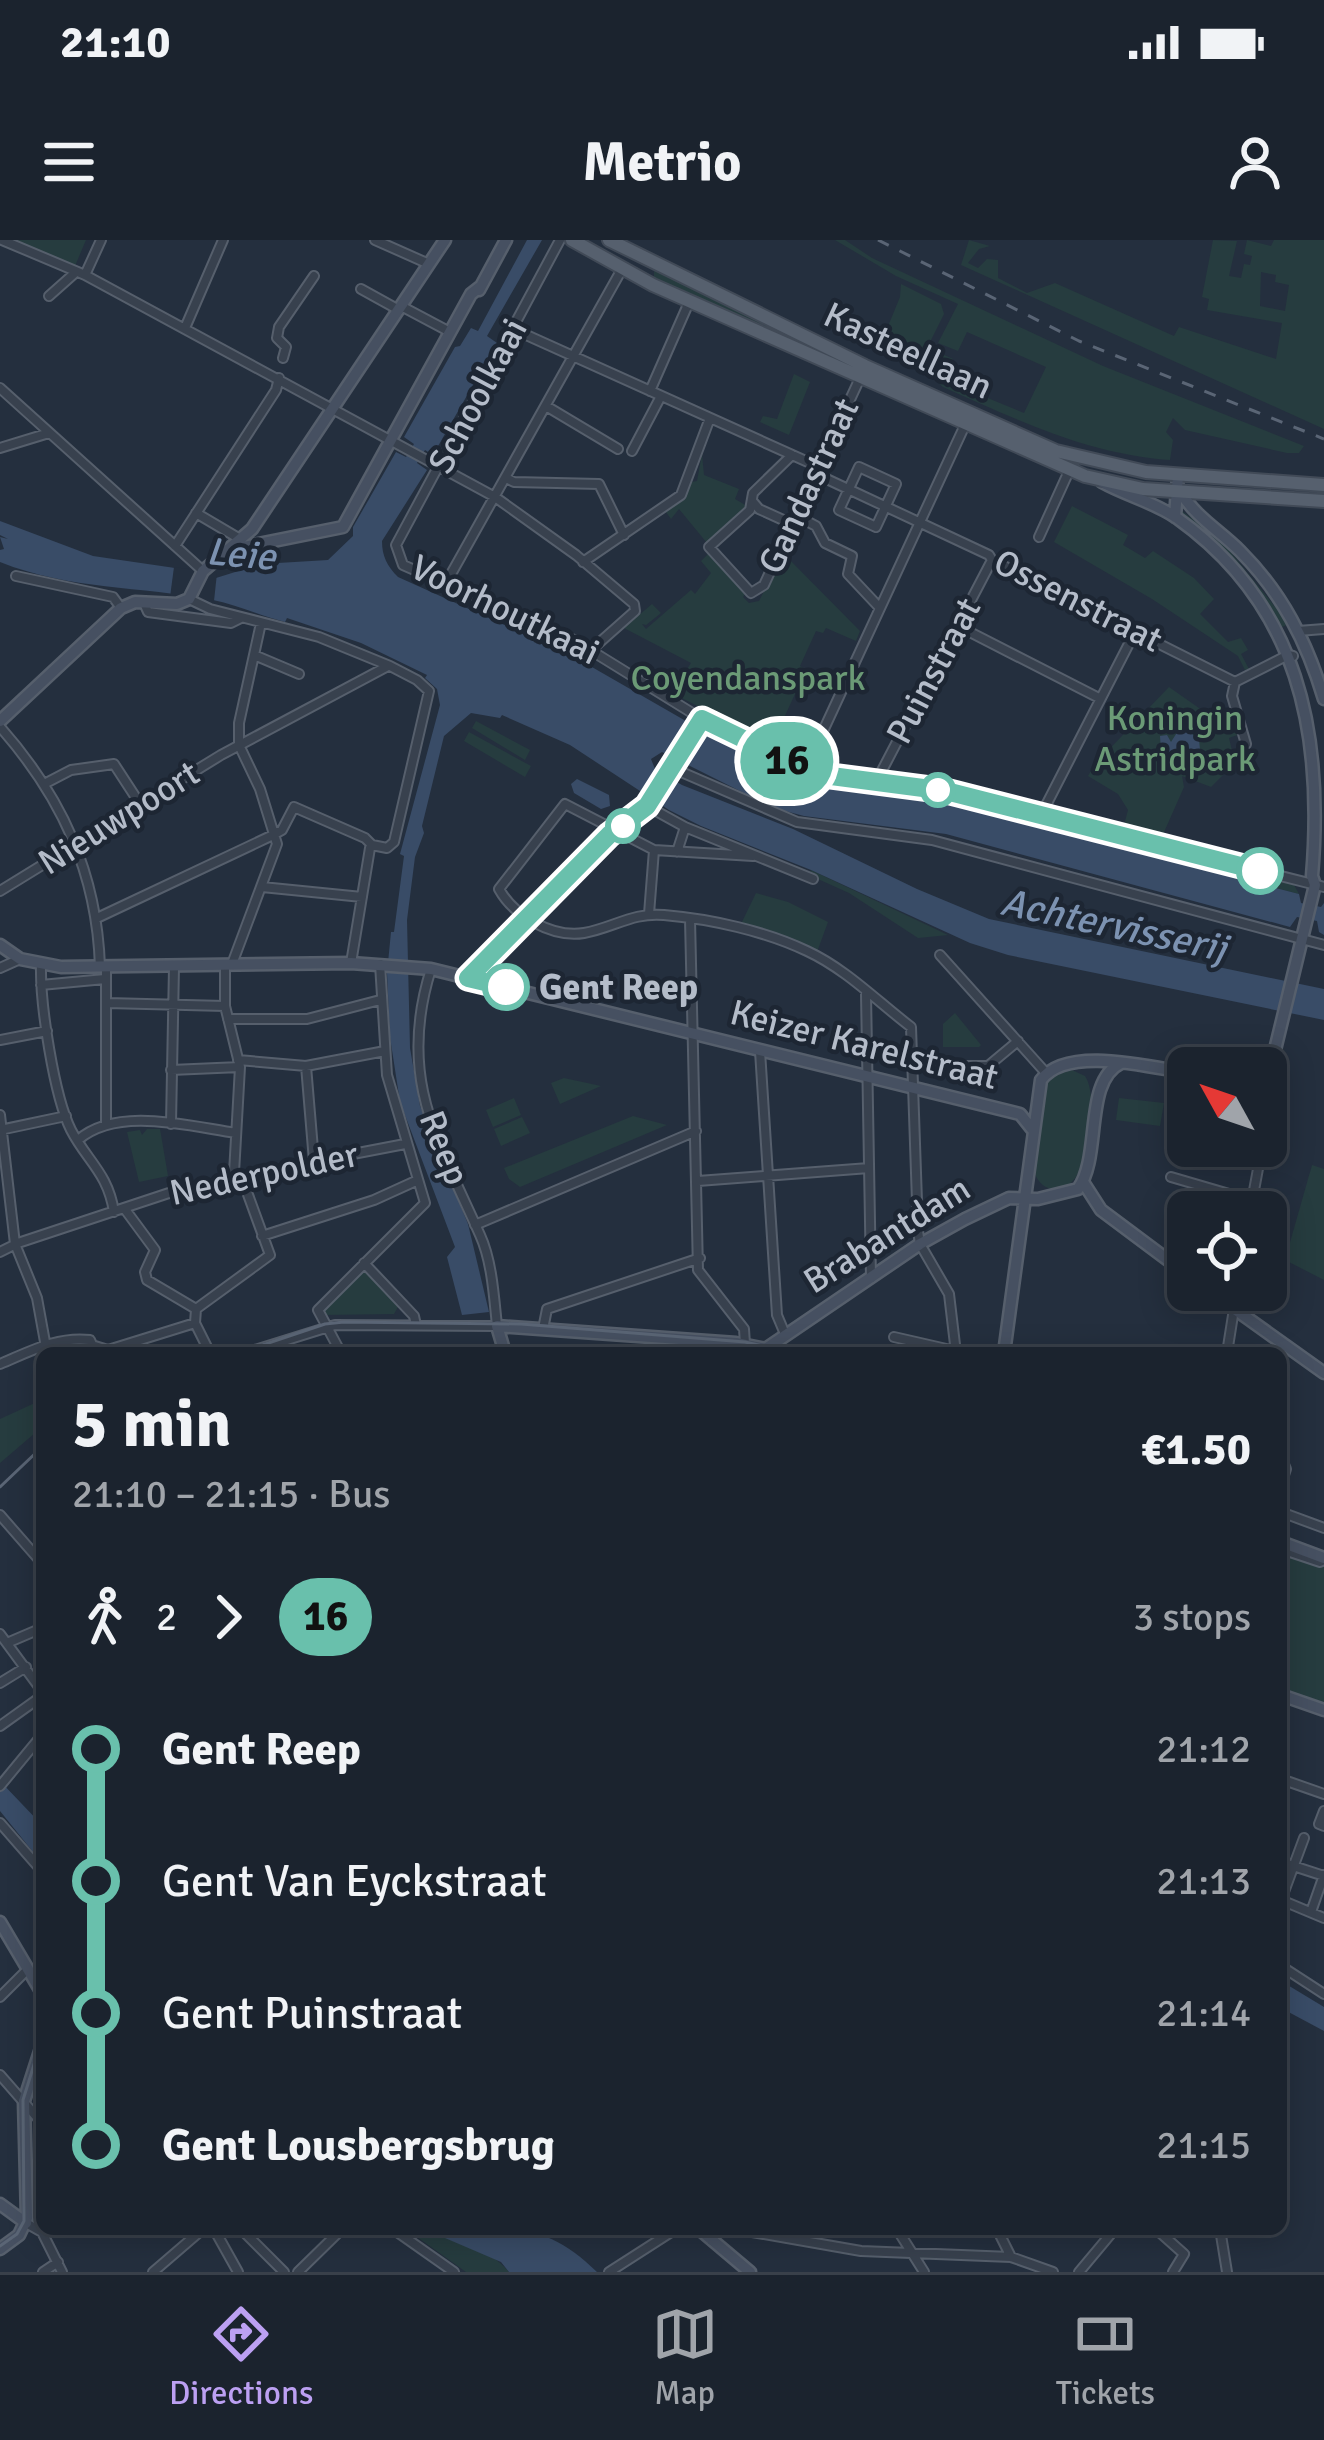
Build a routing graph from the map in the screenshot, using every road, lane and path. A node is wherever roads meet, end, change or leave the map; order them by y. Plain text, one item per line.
1 (2, 240) edge
2 (100, 240) edge
3 (223, 240) edge
4 (375, 240) edge
5 (445, 240) edge
6 (506, 240) edge
7 (566, 240) edge
8 (608, 240) edge
9 (429, 264) junction
10 (622, 268) junction
11 (81, 273) junction
12 (314, 276) dead end
13 (361, 289) dead end
14 (49, 296) dead end
15 (690, 300) junction
16 (400, 308) junction
17 (185, 328) junction
18 (513, 329) junction
19 (452, 333) junction
20 (284, 358) dead end
21 (573, 358) junction
22 (277, 375) junction
23 (860, 377) junction
24 (0, 388) edge
25 (650, 391) junction
26 (661, 396) junction
27 (546, 406) junction
28 (332, 408) junction
29 (706, 416) junction
30 (964, 425) junction
31 (49, 433) junction
32 (396, 442) junction
33 (0, 448) edge
34 (618, 449) dead end
35 (632, 451) dead end
36 (792, 455) junction
37 (438, 465) junction
38 (818, 470) junction
39 (1069, 471) junction
40 (1178, 475) junction
41 (506, 478) junction
42 (1099, 481) junction
43 (1324, 485) edge
44 (849, 489) junction
45 (1180, 490) junction
46 (495, 497) junction
47 (1324, 501) edge
48 (753, 502) junction
49 (886, 506) junction
50 (196, 513) junction
51 (1175, 517) junction
52 (794, 520) junction
53 (920, 521) junction
54 (252, 529) junction
55 (624, 535) junction
56 (1039, 537) dead end
57 (240, 539) junction
58 (263, 541) junction
59 (175, 546) junction
60 (229, 550) junction
61 (398, 552) joint
62 (992, 560) junction
63 (584, 562) junction
64 (202, 571) junction
65 (16, 576) dead end
66 (446, 583) junction
67 (188, 599) junction
68 (143, 602) junction
69 (879, 607) junction
70 (122, 608) junction
71 (242, 618) junction
72 (261, 623) junction
73 (958, 626) junction
74 (1324, 629) edge
75 (1136, 630) junction
76 (1298, 631) junction
77 (1285, 638) junction
78 (591, 650) junction
79 (1309, 651) junction
80 (254, 655) junction
81 (1293, 656) junction
82 (389, 666) junction
83 (298, 674) dead end
84 (1235, 682) junction
85 (1099, 698) junction
86 (1324, 699) edge
87 (0, 724) edge
88 (700, 724) junction
89 (1246, 744) dead end
90 (239, 746) junction
91 (672, 768) junction
92 (805, 770) junction
93 (876, 782) junction
94 (46, 783) junction
95 (650, 803) junction
96 (142, 807) junction
97 (1041, 816) junction
98 (685, 826) junction
99 (616, 832) junction
100 (273, 836) junction
101 (372, 845) junction
102 (75, 846) junction
103 (654, 850) junction
104 (677, 851) junction
105 (753, 856) junction
106 (1320, 856) edge
107 (813, 879) dead end
108 (1321, 884) edge
109 (261, 887) junction
110 (0, 891) edge
111 (362, 897) junction
112 (649, 914) junction
113 (97, 917) junction
114 (526, 918) junction
115 (690, 919) junction
116 (1303, 938) junction
117 (0, 945) edge
118 (1324, 945) edge
119 (940, 955) dead end
120 (20, 958) junction
121 (351, 963) junction
122 (384, 964) junction
123 (41, 965) junction
124 (229, 965) junction
125 (174, 967) junction
126 (0, 968) edge
127 (431, 969) junction
128 (104, 971) junction
129 (468, 978) junction
130 (41, 986) junction
131 (866, 994) junction
132 (380, 1000) junction
133 (107, 1003) junction
134 (173, 1004) junction
135 (225, 1006) junction
136 (227, 1018) junction
137 (47, 1031) junction
138 (691, 1032) junction
139 (0, 1040) edge
140 (1018, 1041) junction
141 (1274, 1047) edge
142 (385, 1051) junction
143 (760, 1051) junction
144 (239, 1064) junction
145 (1074, 1064) junction
146 (1121, 1064) junction
147 (306, 1066) junction
148 (915, 1066) junction
149 (171, 1070) junction
150 (1167, 1070) edge
151 (1046, 1073) junction
152 (865, 1077) junction
153 (915, 1090) junction
154 (1099, 1096) junction
155 (1035, 1103) junction
156 (1020, 1114) junction
157 (0, 1115) edge
158 (66, 1116) junction
159 (106, 1123) junction
160 (171, 1124) junction
161 (1, 1130) edge
162 (696, 1130) junction
163 (1032, 1130) junction
164 (236, 1133) junction
165 (78, 1140) junction
166 (405, 1144) junction
167 (314, 1161) junction
168 (868, 1168) junction
169 (1027, 1171) junction
170 (769, 1174) junction
171 (1171, 1177) dead end
172 (243, 1181) junction
173 (698, 1181) junction
174 (1083, 1182) junction
175 (422, 1184) junction
176 (1219, 1191) edge
177 (1060, 1195) junction
178 (1024, 1198) junction
179 (119, 1210) junction
180 (1101, 1210) junction
181 (475, 1226) junction
182 (262, 1236) junction
183 (16, 1244) junction
184 (920, 1244) junction
185 (0, 1252) edge
186 (700, 1258) junction
187 (1167, 1259) edge
188 (364, 1263) junction
189 (872, 1278) junction
190 (196, 1309) junction
191 (1234, 1311) edge
192 (1235, 1311) edge
193 (195, 1323) junction
194 (416, 1325) junction
195 (495, 1325) junction
196 (326, 1327) junction
197 (516, 1327) junction
198 (543, 1329) junction
199 (785, 1334) junction
200 (894, 1336) dead end
201 (745, 1344) junction
202 (47, 1347) edge
203 (51, 1347) edge
204 (94, 1347) edge
205 (119, 1347) edge
206 (207, 1347) edge
207 (264, 1347) edge
208 (338, 1347) edge
209 (503, 1347) edge
210 (504, 1347) edge
211 (762, 1347) edge
212 (768, 1347) edge
213 (938, 1347) edge
214 (957, 1347) edge
215 (1005, 1347) edge
216 (1228, 1347) edge
217 (1287, 1347) edge
218 (1287, 1347) edge
219 (36, 1352) edge
220 (0, 1364) edge
221 (1324, 1373) edge
222 (1287, 1514) edge
223 (2, 1517) edge
224 (1324, 1528) edge
225 (1287, 1547) edge
226 (36, 1556) edge
227 (1324, 1559) edge
228 (36, 1630) edge
229 (3, 1638) edge
230 (26, 1667) junction
231 (0, 1683) edge
232 (36, 1683) edge
233 (1287, 1697) edge
234 (36, 1698) edge
235 (1324, 1710) edge
236 (0, 1726) edge
237 (36, 1742) edge
238 (2, 1780) edge
239 (1287, 1781) edge
240 (1324, 1794) edge
241 (1324, 1811) edge
242 (0, 1823) edge
243 (1324, 1826) edge
244 (1304, 1838) dead end
245 (36, 1864) edge
246 (1287, 1864) edge
247 (1294, 1866) junction
248 (1324, 1876) edge
249 (1287, 1884) edge
250 (1287, 1902) edge
251 (1311, 1912) junction
252 (1324, 1918) edge
253 (0, 1922) edge
254 (29, 1968) junction
255 (1287, 1970) edge
256 (36, 1981) edge
257 (1324, 1994) edge
258 (0, 1996) edge
259 (36, 2064) edge
260 (0, 2074) edge
261 (24, 2101) junction
262 (36, 2116) edge
263 (0, 2204) edge
264 (26, 2223) junction
265 (36, 2227) edge
266 (46, 2235) edge
267 (195, 2235) edge
268 (217, 2235) edge
269 (247, 2235) edge
270 (336, 2235) edge
271 (402, 2235) edge
272 (667, 2235) edge
273 (715, 2235) edge
274 (772, 2235) edge
275 (901, 2235) edge
276 (1000, 2235) edge
277 (1110, 2235) edge
278 (1163, 2235) edge
279 (1221, 2235) edge
280 (0, 2248) edge
281 (913, 2251) junction
282 (1011, 2257) junction
283 (60, 2267) edge
284 (43, 2272) edge
285 (153, 2272) edge
286 (238, 2272) edge
287 (284, 2272) edge
288 (298, 2272) edge
289 (454, 2272) edge
290 (609, 2272) edge
291 (750, 2272) edge
292 (924, 2272) edge
293 (1053, 2272) edge
294 (1079, 2272) edge
295 (1173, 2272) edge
296 (1227, 2272) edge

1 - 11 street
2 - 11 street
3 - 17 street
4 - 9 street
5 - 9 street
6 - 19 street
7 - 10 main road, Kasteellaan
7 - 18 street, Schoolkaai
8 - 40 main road, Kasteellaan
9 - 16 street
10 - 15 main road, Kasteellaan
10 - 21 street
11 - 14 street
11 - 17 street
12 - 20 street
13 - 16 street
15 - 23 main road, Kasteellaan
15 - 25 street
16 - 19 street
16 - 28 street
17 - 22 street
18 - 21 street, Ossenstraat
18 - 37 street, Schoolkaai
19 - 32 street
21 - 25 street, Ossenstraat
21 - 27 street
22 - 28 street
22 - 50 street
23 - 30 main road, Kasteellaan
23 - 38 street, Gandastraat
24 - 31 street
25 - 26 street, Ossenstraat
26 - 29 street, Ossenstraat
26 - 35 street
27 - 34 street
27 - 41 street
28 - 32 street
28 - 54 street
29 - 36 street, Ossenstraat
29 - 55 street
30 - 39 main road, Kasteellaan
30 - 53 street
31 - 33 street
31 - 59 street
32 - 37 street
32 - 58 street
36 - 38 street, Ossenstraat
36 - 48 street
37 - 46 street
37 - 61 street, Schoolkaai
38 - 44 street, Ossenstraat
38 - 52 street, Gandastraat
39 - 42 main road, Kasteellaan
39 - 56 street
40 - 43 main road, Kasteellaan
40 - 45 street
41 - 46 street
41 - 55 street
42 - 45 main road, Kasteellaan
42 - 51 street, Kasteellaan
44 - 49 street, Ossenstraat
44 - 49 street
44 - 49 street
45 - 47 main road, Kasteellaan
45 - 51 street
45 - 76 street
46 - 63 street
46 - 66 street
48 - 52 street
48 - 52 street, Gandastraat
49 - 53 street, Ossenstraat
50 - 57 street
50 - 59 street
51 - 77 street, Kasteellaan
52 - 69 street
53 - 62 street, Ossenstraat
53 - 69 street
54 - 57 street
54 - 58 street
55 - 63 street
57 - 60 street
58 - 60 street
59 - 64 street
60 - 64 street
61 - 66 street, Voorhoutkaai
62 - 73 street, Puinstraat
62 - 75 street, Ossenstraat
63 - 78 street
64 - 67 street
65 - 70 street
66 - 78 street, Voorhoutkaai
67 - 68 street
67 - 71 street
68 - 70 street
68 - 71 street
69 - 92 street
70 - 87 street
71 - 72 street
72 - 80 street
72 - 82 street
73 - 85 street
73 - 93 street, Puinstraat
74 - 76 street
75 - 84 street, Ossenstraat
75 - 85 street
76 - 77 street
76 - 79 street
77 - 81 street, Kasteellaan
78 - 88 street, Voorhoutkaai
79 - 81 street
79 - 86 street
80 - 83 street
80 - 90 street
81 - 84 street
81 - 106 street, Kasteellaan
82 - 90 street, Nieuwpoort
82 - 101 street
84 - 89 street
85 - 97 street
87 - 94 street
88 - 91 street
88 - 92 street, Voorhoutkaai
90 - 96 street, Nieuwpoort
90 - 100 street
91 - 95 street
91 - 116 street
92 - 93 street, Voorhoutkaai
93 - 97 street, Voorhoutkaai
94 - 96 street
94 - 102 street
95 - 98 street
95 - 99 street
96 - 102 street, Nieuwpoort
97 - 108 street, Voorhoutkaai
98 - 104 street
98 - 105 street
99 - 103 street
99 - 114 street
99 - 114 street
100 - 101 street
100 - 109 street
100 - 113 street
101 - 111 street
102 - 110 street, Nieuwpoort
102 - 113 street
103 - 104 street
103 - 112 street
104 - 105 street
105 - 107 street
106 - 108 street, Kasteellaan
108 - 116 street, Kasteellaan
109 - 111 street
109 - 124 street
111 - 121 street
112 - 114 street
112 - 115 street
113 - 128 street
114 - 129 street
115 - 131 street
115 - 138 street
116 - 118 street
116 - 141 street, Kasteellaan
117 - 120 street, Keizer Karelstraat
119 - 140 street
120 - 123 street, Keizer Karelstraat
120 - 126 street
121 - 122 street, Keizer Karelstraat
121 - 124 street, Keizer Karelstraat
122 - 127 street, Keizer Karelstraat
122 - 132 street
123 - 128 street, Keizer Karelstraat
123 - 130 street
124 - 125 street, Keizer Karelstraat
124 - 135 street
125 - 128 street, Keizer Karelstraat
125 - 134 street
127 - 129 street, Keizer Karelstraat
127 - 181 street, Reep
128 - 130 street
128 - 133 street
129 - 138 street, Keizer Karelstraat
130 - 137 street
131 - 148 street
131 - 152 street
132 - 136 street
132 - 142 street
133 - 134 street
133 - 159 street
134 - 135 street
134 - 149 street
135 - 136 street
136 - 144 street
137 - 139 street
137 - 158 street
138 - 143 street, Keizer Karelstraat
138 - 162 street
140 - 148 street
140 - 151 street
142 - 147 street
142 - 166 street
143 - 152 street, Keizer Karelstraat
143 - 170 street
144 - 147 street
144 - 149 street
144 - 164 street
145 - 146 street
145 - 151 street
145 - 154 street
146 - 150 street
146 - 154 street
147 - 167 street
148 - 153 street
149 - 160 street
151 - 155 street
152 - 153 street, Keizer Karelstraat
152 - 168 street
153 - 156 street, Keizer Karelstraat
153 - 184 street
154 - 174 street
155 - 156 street, Keizer Karelstraat
155 - 163 street
156 - 163 street, Keizer Karelstraat
157 - 161 street
158 - 161 street
158 - 165 street
159 - 160 street
159 - 165 street
160 - 164 street
161 - 183 street
162 - 173 street
162 - 181 street
163 - 169 street
164 - 172 street
165 - 179 street
166 - 167 street, Nederpolder
166 - 175 street
167 - 172 street, Nederpolder
168 - 170 street
168 - 189 street
169 - 177 street
169 - 178 street
170 - 173 street
170 - 199 street
171 - 176 street
172 - 179 street, Nederpolder
172 - 182 street
173 - 186 street
174 - 177 street
174 - 180 street
175 - 182 street
175 - 188 street
177 - 178 street, Brabantdam
177 - 180 street
178 - 184 street, Brabantdam
178 - 215 street
179 - 183 street, Nederpolder
179 - 190 street
180 - 187 street
181 - 195 street, Reep
182 - 190 street
183 - 185 street, Nederpolder
183 - 202 street
184 - 189 street, Brabantdam
184 - 214 street
186 - 198 street
186 - 201 street
188 - 194 street
188 - 196 street
189 - 199 street, Brabantdam
190 - 193 street
191 - 216 street
192 - 218 street
193 - 205 street
193 - 206 street
194 - 195 street
194 - 196 street
195 - 197 street
195 - 209 street
196 - 207 street
196 - 208 street
197 - 198 street
197 - 210 street
198 - 201 street
199 - 212 street, Brabantdam
200 - 213 street
201 - 211 street
203 - 204 street
217 - 221 street
219 - 220 street
222 - 224 street
223 - 226 street
225 - 227 street
228 - 229 street
229 - 230 street
230 - 231 street
230 - 232 street
233 - 235 street
234 - 236 street
237 - 238 street
239 - 240 street
241 - 243 street
242 - 245 street
244 - 247 street
246 - 247 street
247 - 248 street
247 - 249 street
248 - 251 street
250 - 251 street
251 - 252 street
253 - 254 street
254 - 256 street
254 - 258 street
255 - 257 street
259 - 261 street
260 - 261 street
261 - 262 street
261 - 264 street
263 - 264 street
264 - 265 street
264 - 280 street
266 - 283 street
267 - 285 street
268 - 286 street
269 - 287 street
270 - 288 street
271 - 289 street
272 - 290 street
273 - 291 street
274 - 281 street
275 - 281 street
276 - 282 street
277 - 294 street
278 - 295 street
279 - 296 street
281 - 282 street
281 - 292 street
282 - 293 street
283 - 284 street

